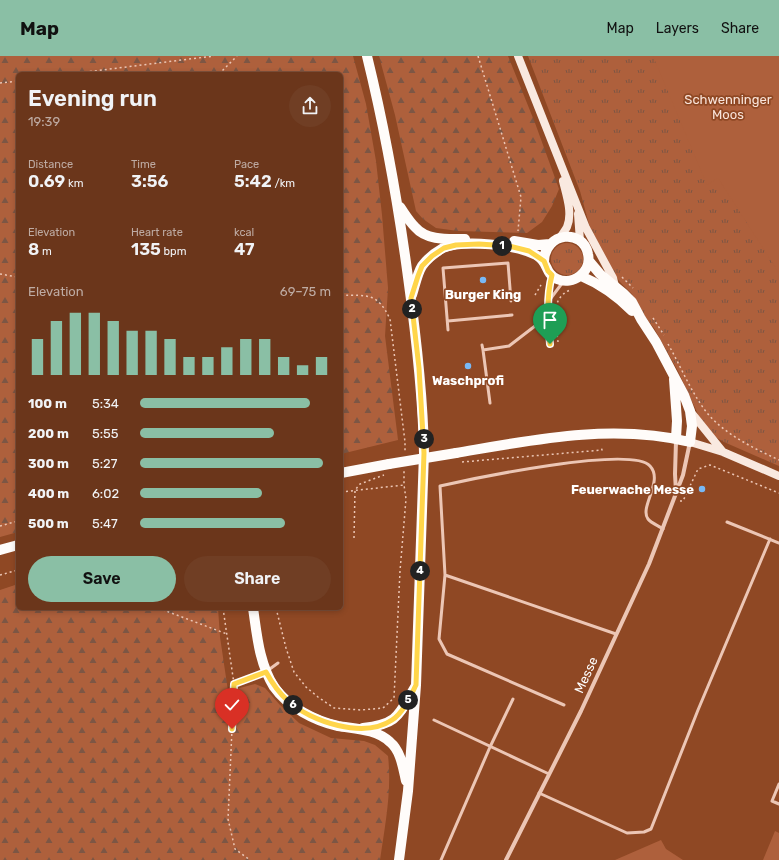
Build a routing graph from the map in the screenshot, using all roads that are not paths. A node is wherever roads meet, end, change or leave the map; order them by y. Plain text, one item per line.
1 (368, 56) edge
2 (518, 56) edge
3 (558, 158) junction
4 (398, 205) junction
5 (577, 208) junction
6 (560, 238) junction
7 (580, 242) junction
8 (550, 244) junction
9 (544, 261) junction
10 (589, 261) junction
11 (552, 275) junction
12 (581, 276) junction
13 (564, 281) junction
14 (615, 286) junction
15 (411, 298) junction
16 (511, 301) dead end
17 (548, 302) junction
18 (547, 312) junction
19 (512, 315) dead end
20 (645, 316) junction
21 (448, 321) junction
22 (448, 330) dead end
23 (550, 344) dead end
24 (482, 345) dead end
25 (483, 350) junction
26 (674, 376) junction
27 (490, 403) dead end
28 (690, 411) junction
29 (676, 438) junction
30 (690, 442) junction
31 (723, 452) junction
32 (343, 473) edge
33 (779, 476) edge
34 (676, 494) junction
35 (727, 522) dead end
36 (663, 529) junction
37 (770, 539) junction
38 (779, 543) edge
39 (16, 546) edge
40 (0, 550) edge
41 (445, 575) junction
42 (253, 610) edge
43 (616, 634) junction
44 (278, 663) dead end
45 (266, 672) junction
46 (416, 685) junction
47 (513, 699) dead end
48 (564, 705) dead end
49 (434, 720) dead end
50 (361, 729) junction
51 (490, 747) junction
52 (549, 774) junction
53 (779, 784) edge
54 (408, 791) junction
55 (539, 793) junction
56 (779, 804) edge
57 (399, 860) edge
58 (441, 860) edge
59 (506, 860) edge

1 - 4 main road
2 - 3 street
3 - 5 street
3 - 6 street
4 - 8 main road
4 - 15 main road
5 - 7 street
5 - 14 street
6 - 7 main road
6 - 8 main road
7 - 10 main road
8 - 9 main road
9 - 11 main road
9 - 15 main road
10 - 12 main road
10 - 14 main road
11 - 13 main road
11 - 17 lane
12 - 13 main road
12 - 20 main road
13 - 17 lane
14 - 20 main road
15 - 46 main road
16 - 21 lane
17 - 18 lane
18 - 23 lane
18 - 25 lane
19 - 21 lane
20 - 26 main road
21 - 22 lane
24 - 25 lane
25 - 27 lane
26 - 28 main road
26 - 29 main road
28 - 30 main road
28 - 31 street
29 - 30 main road
29 - 32 main road, bridge
29 - 34 street, Messe
30 - 31 street
30 - 34 street, Messe
31 - 33 street
34 - 36 street, Messe
35 - 37 lane
36 - 41 lane
36 - 43 street, Messe
37 - 38 lane
37 - 55 lane
39 - 40 main road
41 - 43 lane
41 - 48 lane
42 - 45 main road
43 - 52 street, Messe
44 - 45 lane
45 - 50 main road
46 - 50 main road
46 - 54 main road
47 - 51 lane
49 - 51 lane
50 - 54 main road
51 - 52 lane
51 - 58 lane
52 - 55 street, Messe
53 - 56 lane
54 - 57 main road
55 - 59 street, Messe

